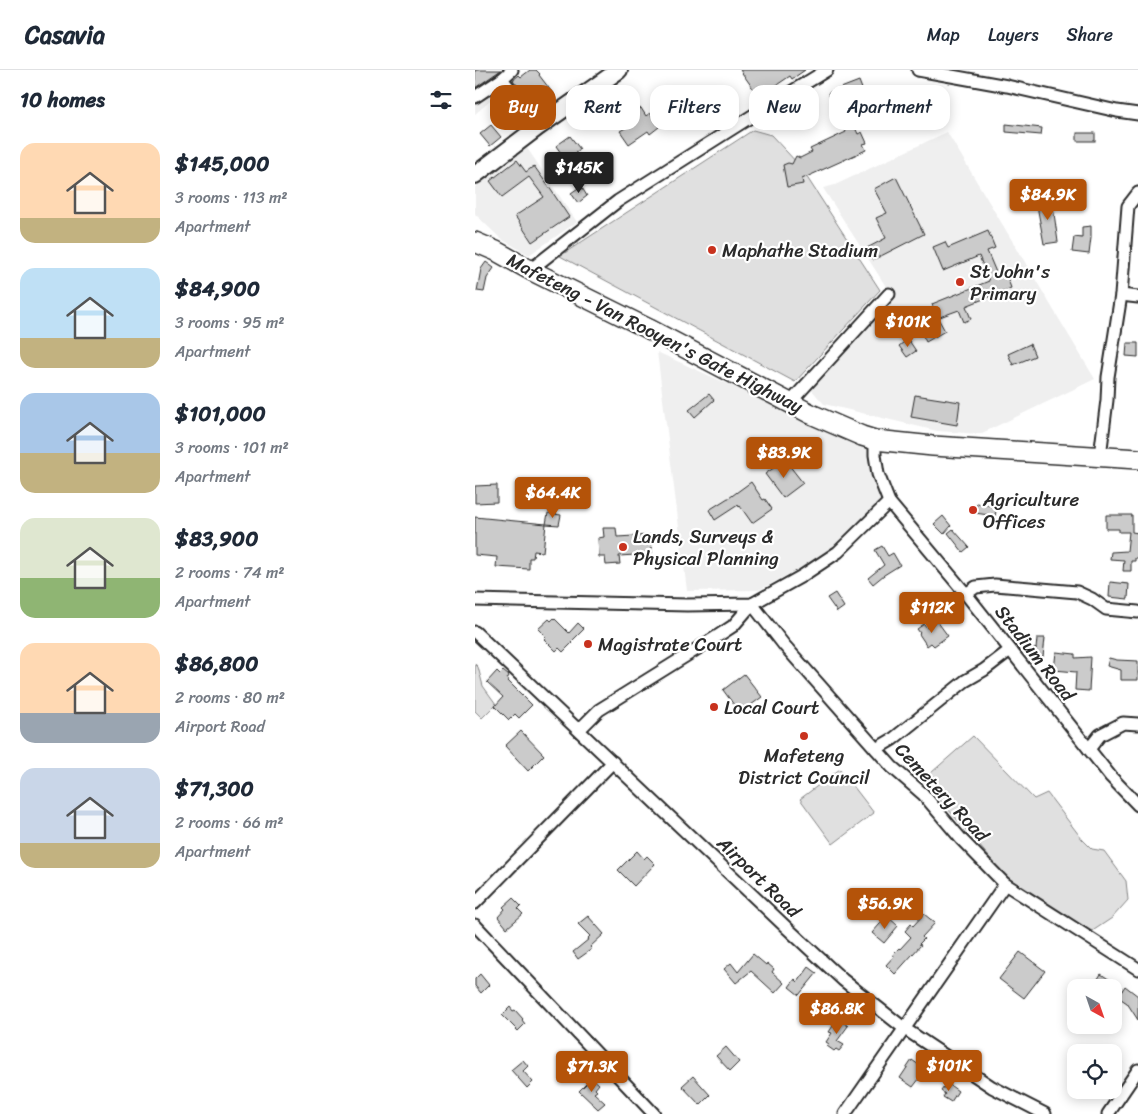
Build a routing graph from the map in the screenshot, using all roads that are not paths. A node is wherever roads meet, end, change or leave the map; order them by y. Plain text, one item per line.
1 (512, 70) edge
2 (619, 70) edge
3 (827, 70) edge
4 (918, 70) edge
5 (502, 79) junction
6 (507, 85) edge
7 (475, 97) edge
8 (556, 114) edge
9 (1138, 114) edge
10 (534, 130) edge
11 (476, 174) edge
12 (1138, 193) edge
13 (475, 232) edge
14 (475, 242) edge
15 (496, 251) junction
16 (530, 270) junction
17 (889, 294) dead end
18 (1121, 295) junction
19 (1138, 297) edge
20 (792, 404) junction
21 (875, 440) junction
22 (1100, 456) junction
23 (1138, 458) edge
24 (889, 502) junction
25 (966, 594) junction
26 (475, 600) edge
27 (752, 604) junction
28 (1138, 612) edge
29 (475, 632) edge
30 (1010, 650) junction
31 (1138, 724) edge
32 (579, 730) junction
33 (876, 749) junction
34 (1089, 749) junction
35 (613, 762) junction
36 (1138, 805) edge
37 (1005, 884) junction
38 (475, 903) edge
39 (475, 925) edge
40 (1138, 969) edge
41 (905, 1029) junction
42 (1138, 1070) edge
43 (655, 1114) edge
44 (845, 1114) edge
45 (1045, 1114) edge
46 (1108, 1114) edge

1 - 5 street
2 - 8 street
3 - 16 street
4 - 9 street
5 - 6 street
5 - 7 street
10 - 11 street
12 - 18 street
13 - 15 main road, Mafeteng - Van Rooyen's Gate Highway
14 - 15 main road, Mafeteng - Van Rooyen's Gate Highway
15 - 16 main road, Mafeteng - Van Rooyen's Gate Highway
16 - 20 main road, Mafeteng - Van Rooyen's Gate Highway
17 - 20 street
18 - 19 street
18 - 22 street
20 - 21 main road, Mafeteng - Van Rooyen's Gate Highway
21 - 22 main road, Mafeteng - Van Rooyen's Gate Highway
21 - 24 street, Stadium Road
22 - 23 main road, Mafeteng - Van Rooyen's Gate Highway
24 - 25 street, Stadium Road
24 - 27 street
25 - 28 street
25 - 30 street, Stadium Road
26 - 27 street
27 - 32 street
27 - 33 street, Cemetery Road
29 - 32 street, Airport Road
30 - 33 street
30 - 34 street, Stadium Road
31 - 34 street
32 - 35 street, Airport Road
33 - 37 street, Cemetery Road
34 - 36 street, Stadium Road
35 - 38 street
35 - 41 street, Airport Road
37 - 40 street, Cemetery Road
37 - 41 street
39 - 43 street
41 - 44 street
41 - 45 street, Airport Road
42 - 46 street

